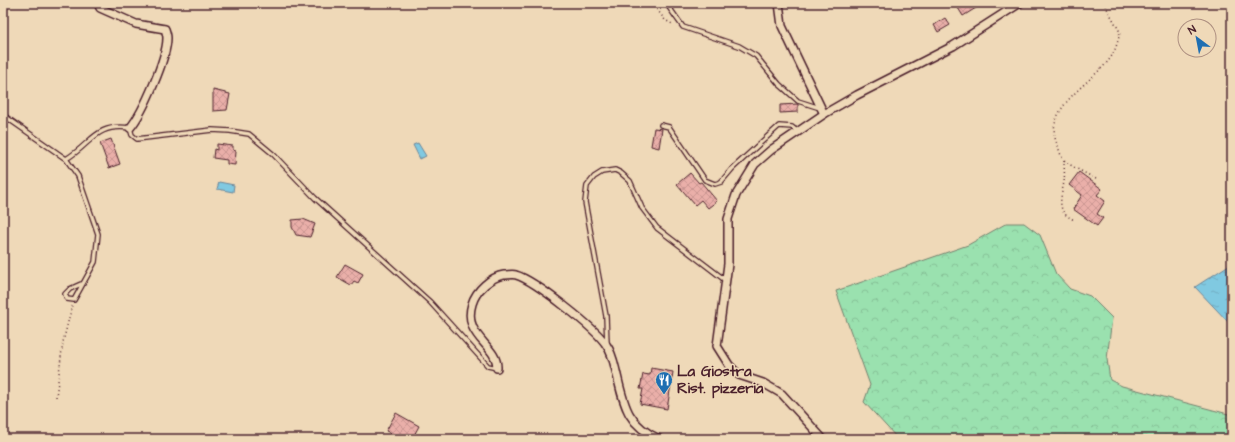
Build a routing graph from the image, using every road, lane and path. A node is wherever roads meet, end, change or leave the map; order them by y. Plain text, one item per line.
1 (98, 3) edge
2 (617, 3) edge
3 (626, 3) edge
4 (652, 3) edge
5 (666, 3) edge
6 (779, 3) edge
7 (1020, 3) edge
8 (1104, 3) edge
9 (682, 25) junction
10 (823, 111) junction
11 (3, 115) edge
12 (661, 124) dead end
13 (130, 128) junction
14 (798, 132) junction
15 (66, 159) junction
16 (1064, 160) junction
17 (1096, 179) dead end
18 (1075, 220) dead end
19 (726, 280) junction
20 (81, 284) junction
21 (74, 300) junction
22 (607, 345) junction
23 (497, 368) joint
24 (56, 397) dead end
25 (659, 439) edge
26 (823, 439) edge

1 - 13 street
2 - 3 path
4 - 9 path
5 - 9 lane
6 - 10 street
7 - 10 street
8 - 16 path
9 - 10 lane
10 - 14 street
11 - 15 lane
12 - 14 lane
13 - 15 lane
13 - 23 lane
14 - 19 street
15 - 20 lane
16 - 17 path
16 - 18 path
19 - 22 lane
19 - 26 street
20 - 21 lane
20 - 21 lane
21 - 24 path
22 - 23 street
22 - 25 street

